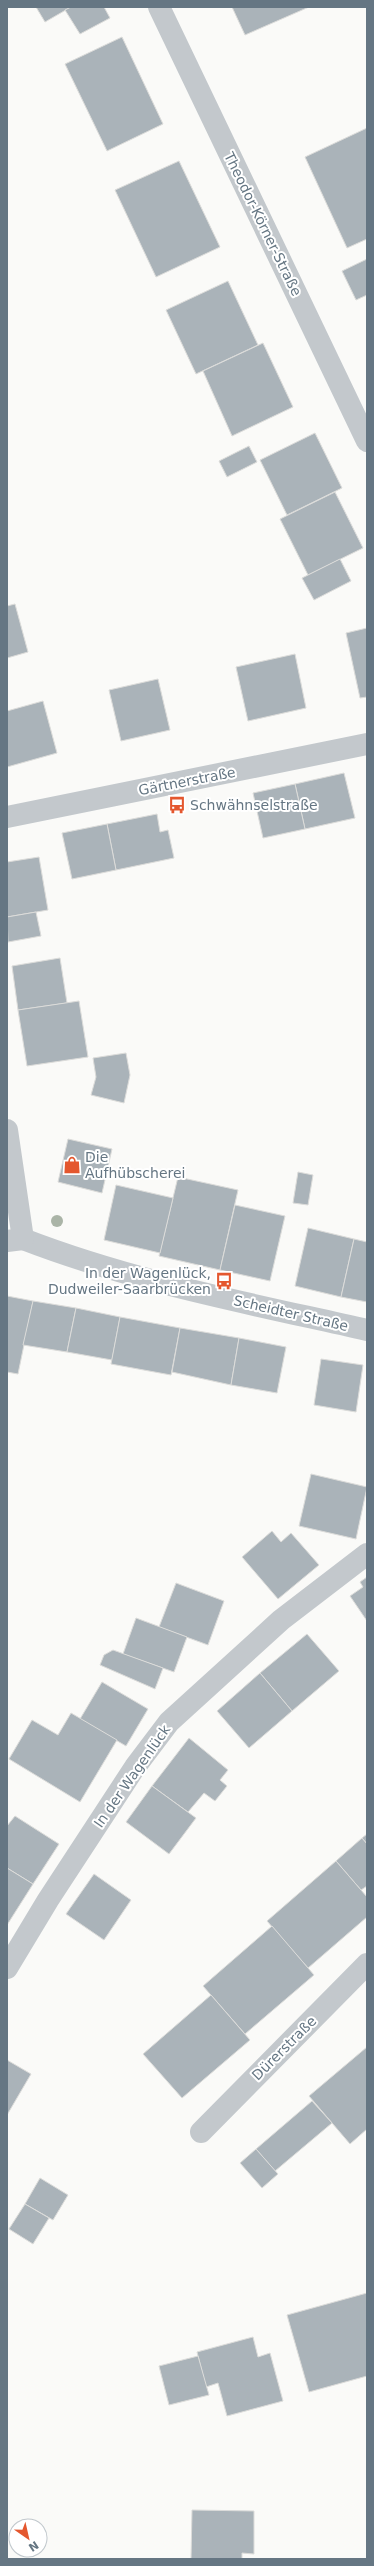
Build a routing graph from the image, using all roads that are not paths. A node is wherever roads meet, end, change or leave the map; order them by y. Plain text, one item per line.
1 (159, 7) edge
2 (367, 441) edge
3 (367, 744) edge
4 (7, 817) edge
5 (7, 1130) edge
6 (15, 1240) edge
7 (367, 1330) edge
8 (367, 1554) edge
9 (367, 1964) edge
10 (7, 1968) edge
11 (201, 2132) dead end

1 - 2 street, Theodor-Körner-Straße
3 - 4 street, Gärtnerstraße
5 - 6 street
6 - 7 street, Scheidter Straße
8 - 10 street, In der Wagenlück
9 - 11 street, Dürerstraße

